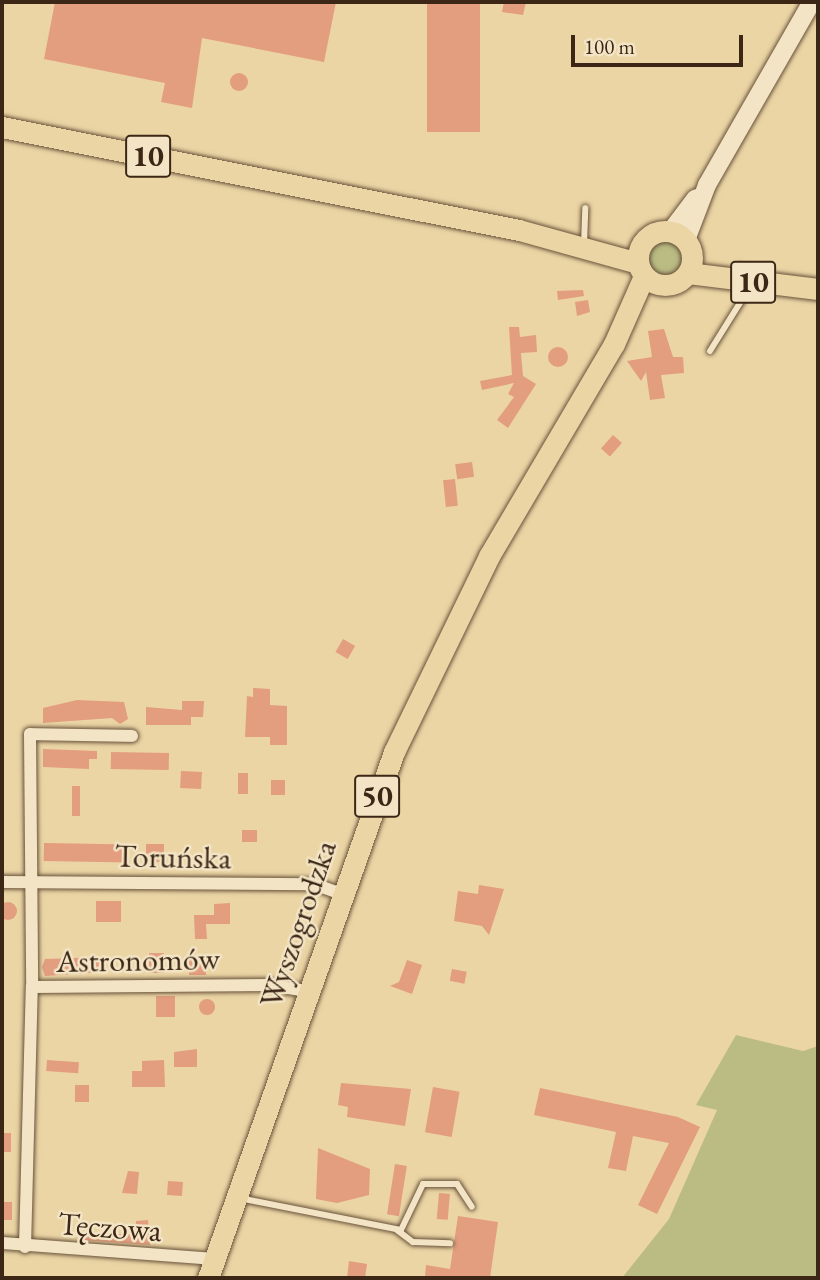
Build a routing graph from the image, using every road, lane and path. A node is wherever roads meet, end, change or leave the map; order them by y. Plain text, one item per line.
1 (815, 2) edge
2 (2, 127) edge
3 (585, 208) dead end
4 (583, 243) junction
5 (685, 250) junction
6 (647, 267) junction
7 (743, 274) joint
8 (710, 351) dead end
9 (132, 736) dead end
10 (2, 882) edge
11 (32, 882) junction
12 (341, 894) junction
13 (32, 987) junction
14 (308, 991) junction
15 (237, 1198) junction
16 (472, 1207) dead end
17 (397, 1230) junction
18 (450, 1243) dead end
19 (2, 1244) edge
20 (25, 1247) junction
21 (212, 1269) edge

1 - 5 main road
2 - 4 main road, 10
3 - 4 lane
4 - 6 main road, 10
5 - 6 main road, 10
5 - 6 main road
5 - 7 main road, 10
6 - 12 main road, Wyszogrodzka / 50
7 - 8 lane
9 - 11 street, Astronomów
10 - 11 street, Toruńska
11 - 12 street, Toruńska
11 - 13 street, Astronomów
12 - 14 main road, Wyszogrodzka / 50
13 - 14 street, Astronomów
13 - 20 street
14 - 15 main road, Wyszogrodzka / 50
15 - 17 lane
15 - 21 main road, Wyszogrodzka / 50
16 - 17 lane
17 - 18 lane
19 - 20 street, Tęczowa
20 - 21 street, Tęczowa

